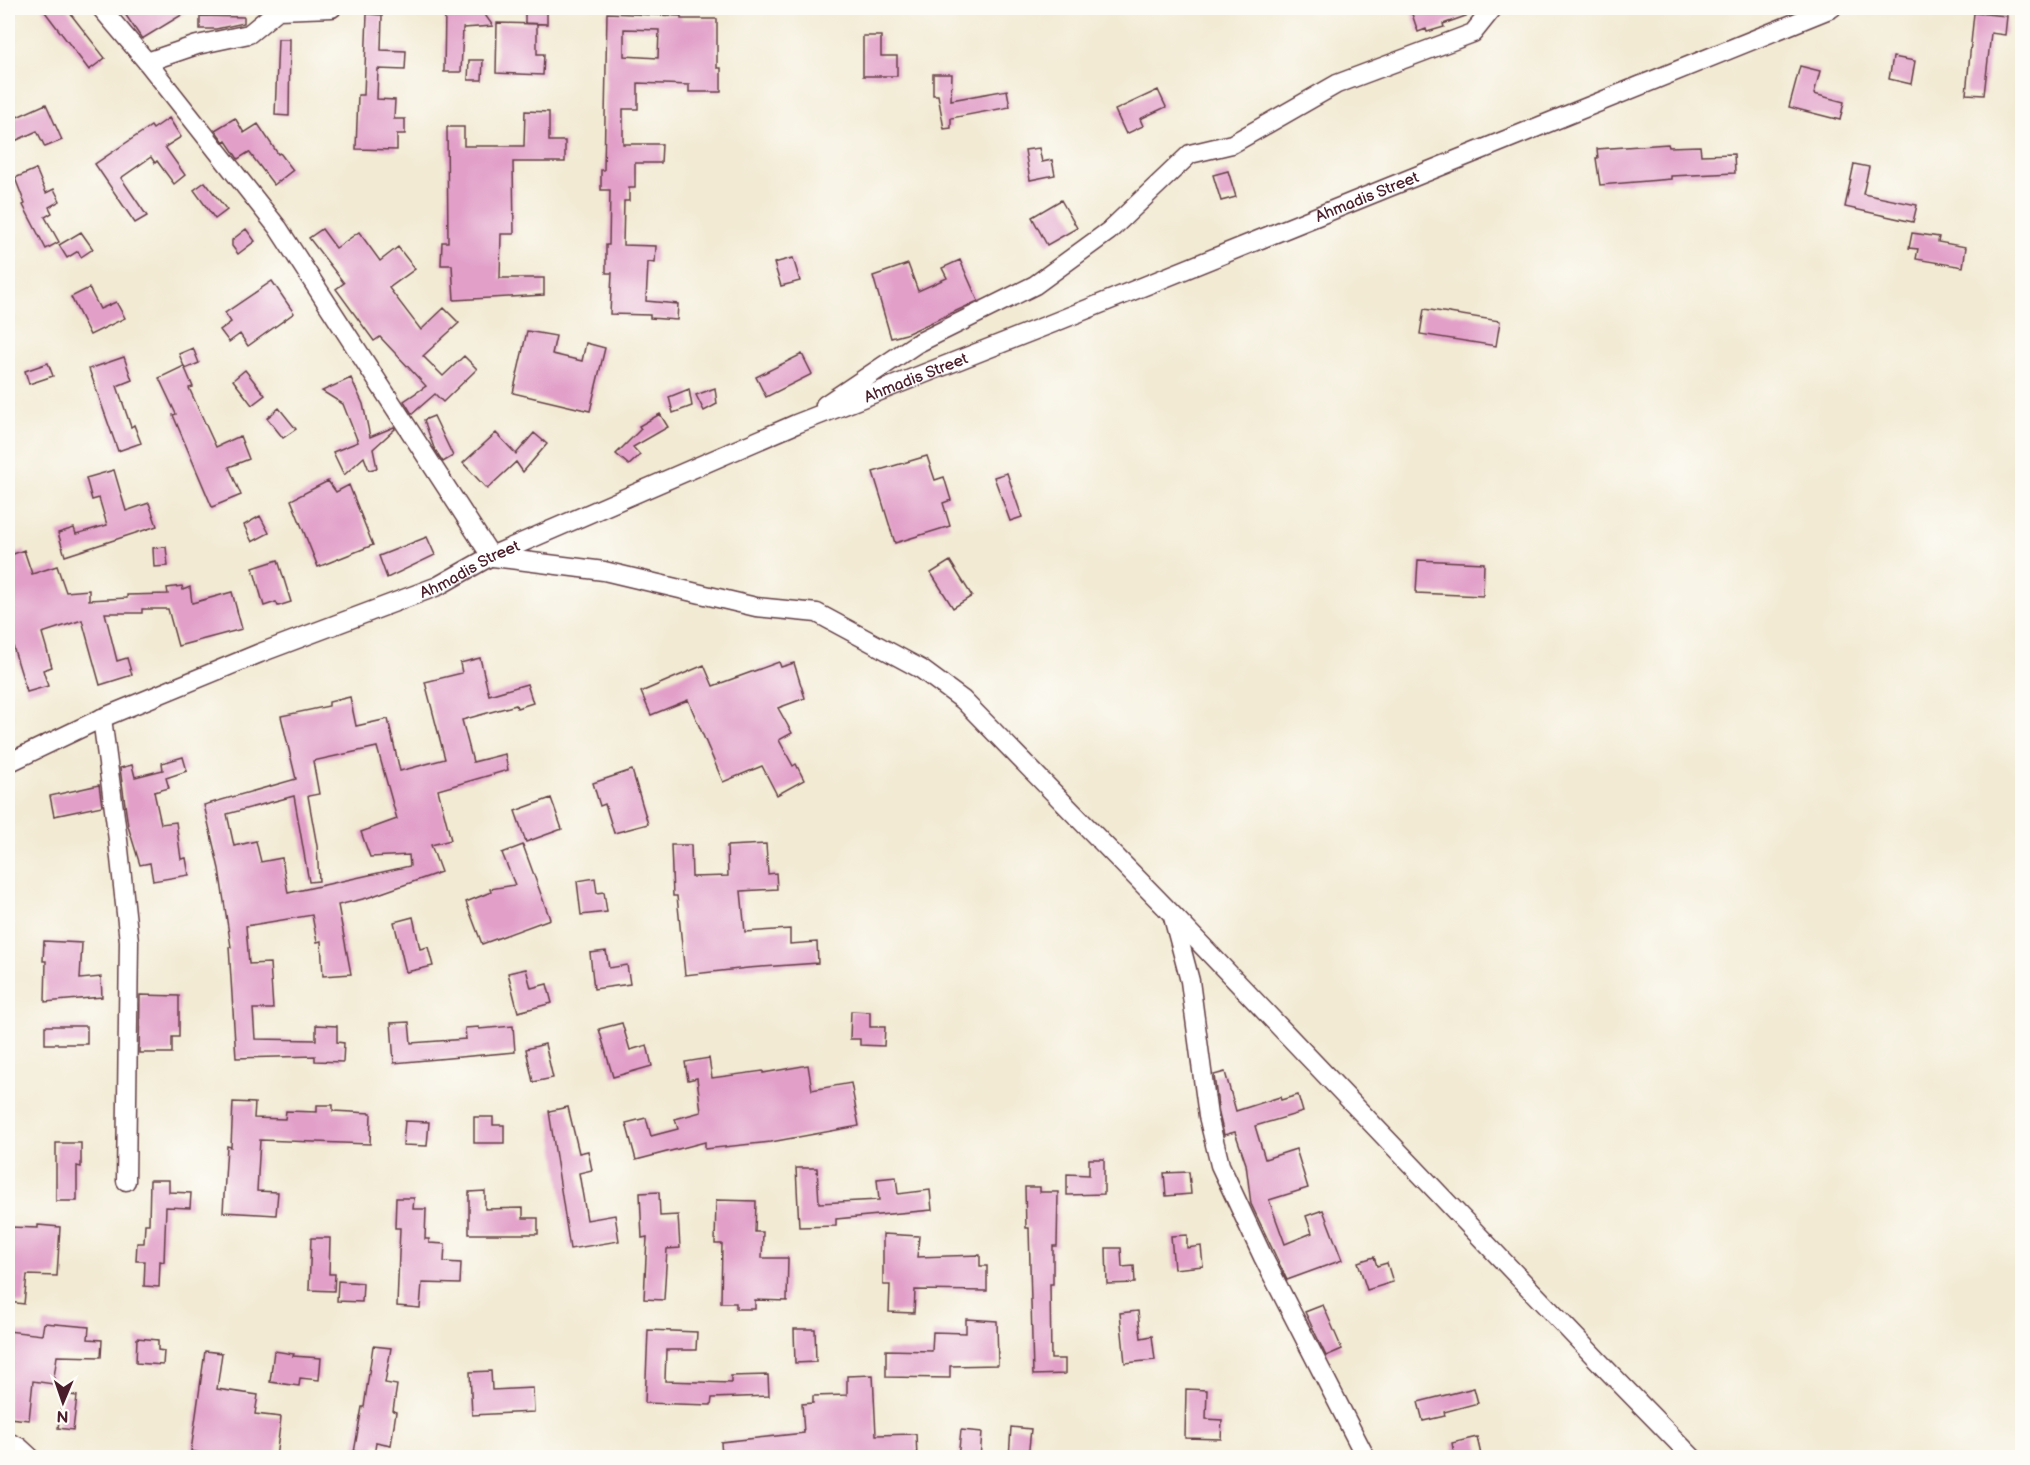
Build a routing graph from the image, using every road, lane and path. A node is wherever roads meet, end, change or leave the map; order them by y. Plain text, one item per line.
1 (101, 8) edge
2 (332, 8) edge
3 (1493, 8) edge
4 (1832, 8) edge
5 (147, 62) junction
6 (796, 424) junction
7 (491, 556) junction
8 (102, 718) junction
9 (8, 763) edge
10 (1173, 915) junction
11 (126, 1181) dead end
12 (8, 1443) edge
13 (30, 1458) edge
14 (1366, 1458) edge
15 (1694, 1458) edge

1 - 5 street
2 - 5 street
3 - 6 street
4 - 6 street, Ahmadis Street
5 - 7 street
6 - 7 street, Ahmadis Street
7 - 8 street, Ahmadis Street
7 - 10 street
8 - 9 street, Ahmadis Street
8 - 11 street
10 - 14 street
10 - 15 street
12 - 13 street

